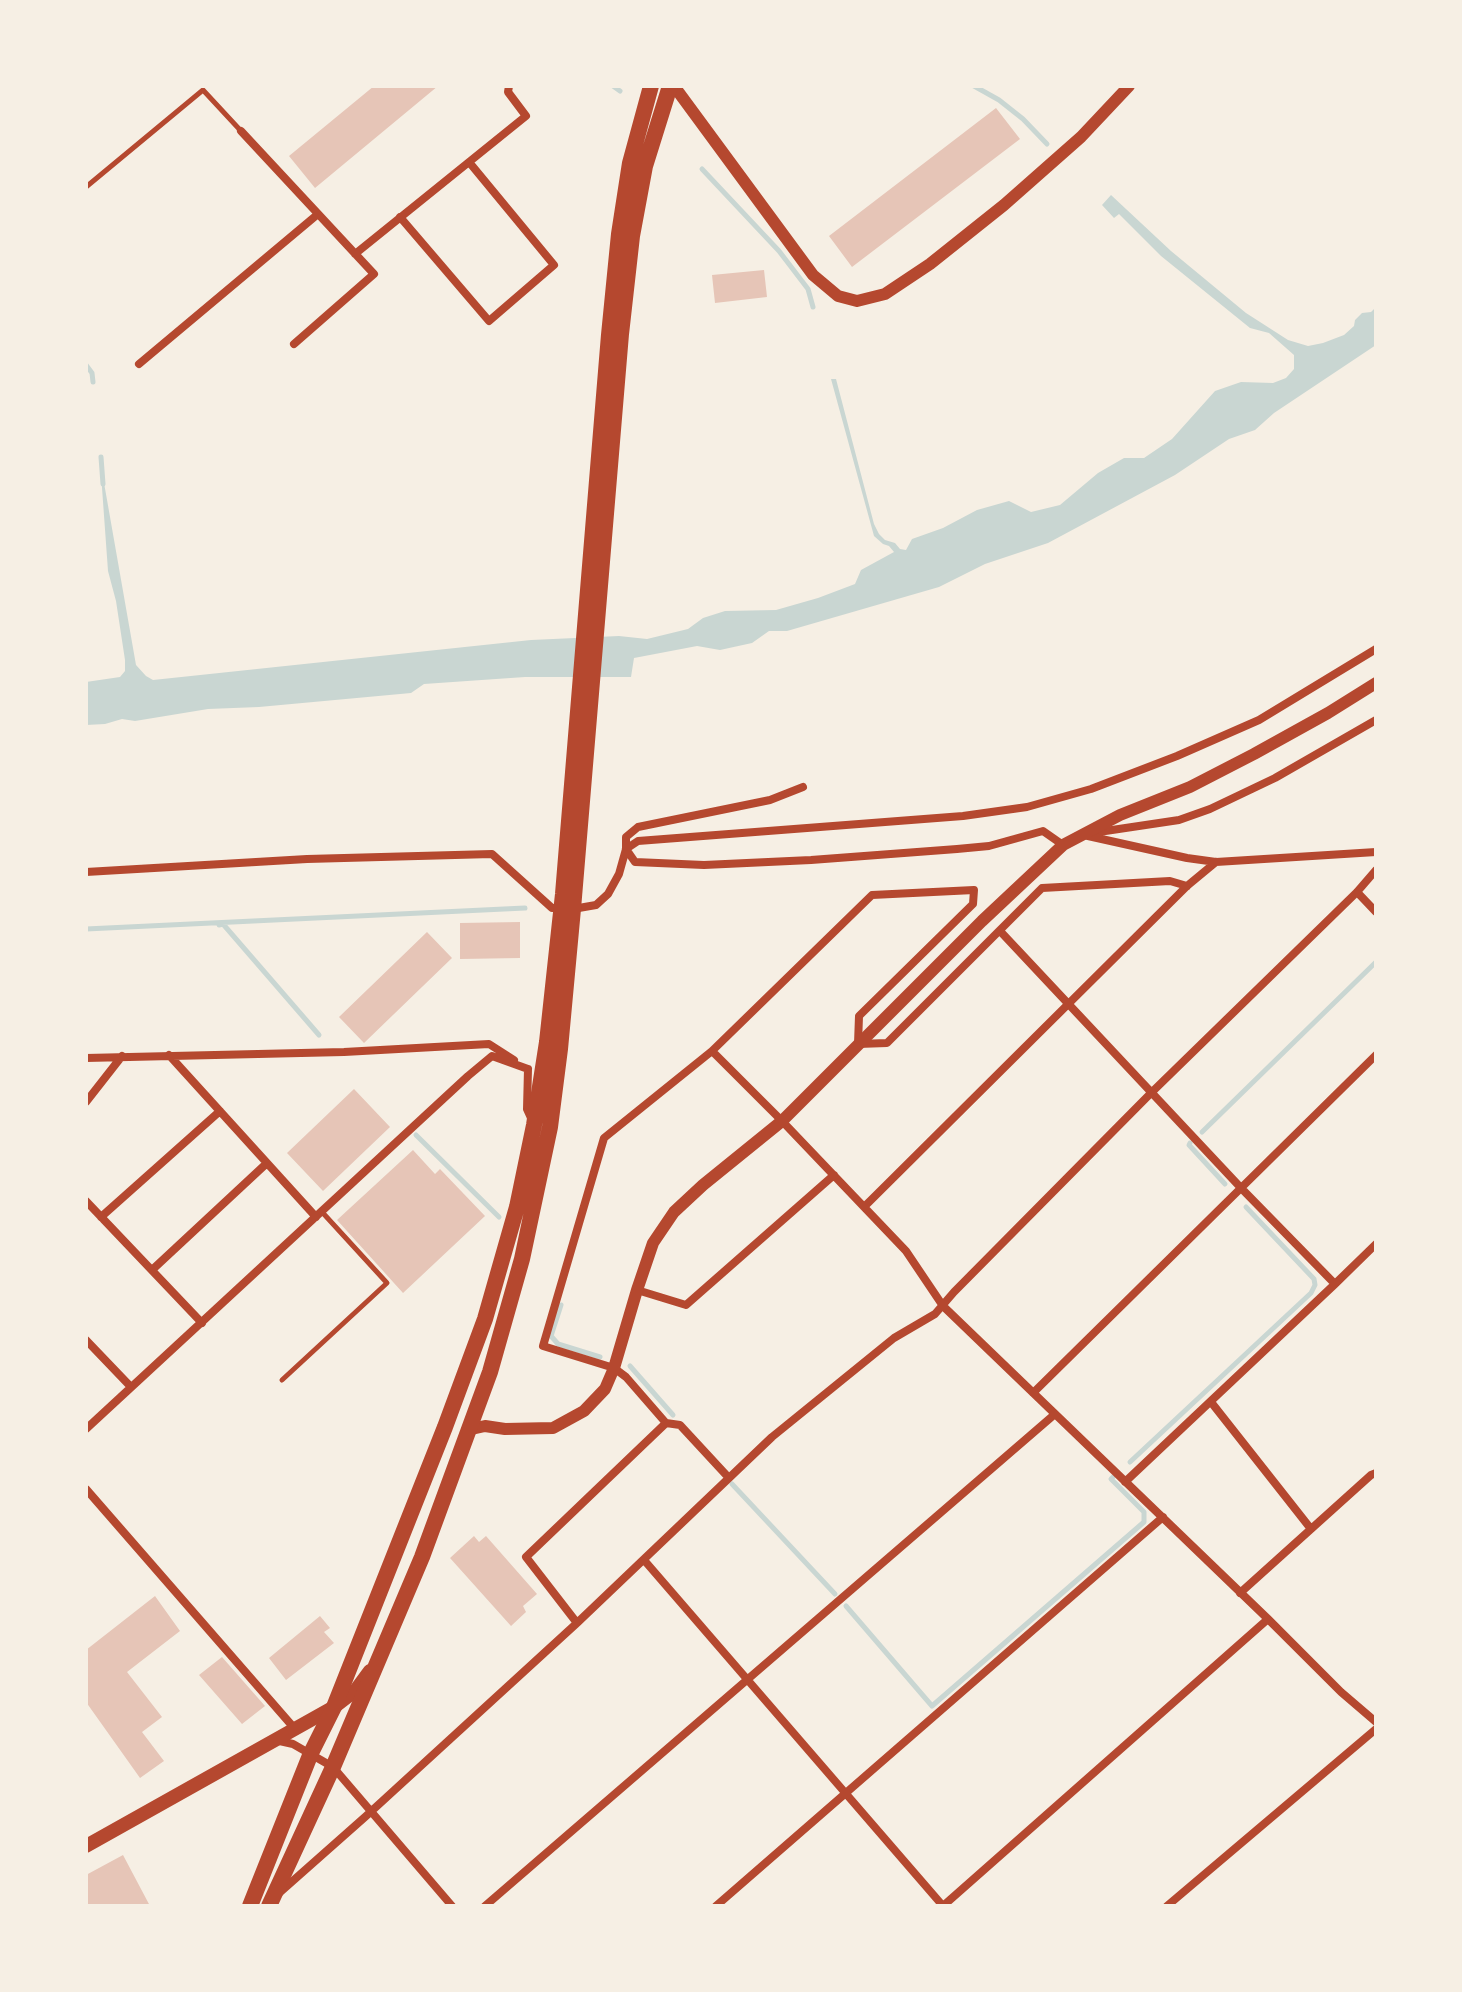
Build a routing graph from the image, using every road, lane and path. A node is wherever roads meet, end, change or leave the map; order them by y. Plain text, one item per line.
1 (509, 86) edge
2 (651, 86) edge
3 (672, 86) edge
4 (1129, 86) edge
5 (241, 131) joint
6 (469, 162) junction
7 (86, 187) edge
8 (318, 214) junction
9 (400, 217) junction
10 (355, 254) junction
11 (615, 334) junction
12 (294, 344) dead end
13 (139, 364) dead end
14 (1376, 649) edge
15 (1376, 683) edge
16 (1376, 720) edge
17 (803, 787) dead end
18 (1080, 835) junction
19 (1063, 845) junction
20 (626, 849) junction
21 (1376, 852) edge
22 (1216, 862) junction
23 (1376, 870) edge
24 (86, 872) edge
25 (1187, 886) junction
26 (1357, 892) junction
27 (568, 901) junction
28 (1376, 912) edge
29 (1000, 931) junction
30 (1070, 1005) junction
31 (858, 1044) junction
32 (712, 1051) junction
33 (169, 1055) junction
34 (1376, 1055) edge
35 (122, 1056) junction
36 (86, 1058) edge
37 (528, 1069) junction
38 (1152, 1092) junction
39 (86, 1102) edge
40 (220, 1111) junction
41 (782, 1121) junction
42 (534, 1125) junction
43 (267, 1163) junction
44 (834, 1175) junction
45 (1242, 1189) junction
46 (86, 1201) edge
47 (864, 1207) junction
48 (319, 1215) junction
49 (101, 1217) junction
50 (1376, 1244) edge
51 (152, 1270) junction
52 (1335, 1284) junction
53 (637, 1290) junction
54 (943, 1306) junction
55 (202, 1323) junction
56 (86, 1340) edge
57 (614, 1368) junction
58 (282, 1380) dead end
59 (131, 1387) junction
60 (1033, 1393) junction
61 (1211, 1402) junction
62 (1055, 1414) junction
63 (666, 1423) junction
64 (86, 1429) edge
65 (467, 1430) junction
66 (1376, 1473) edge
67 (729, 1478) junction
68 (1125, 1482) junction
69 (86, 1489) edge
70 (1163, 1517) junction
71 (1311, 1529) junction
72 (644, 1560) junction
73 (1240, 1593) junction
74 (1268, 1619) junction
75 (577, 1623) junction
76 (380, 1657) junction
77 (747, 1680) junction
78 (334, 1707) junction
79 (1376, 1722) edge
80 (295, 1729) junction
81 (1376, 1729) edge
82 (274, 1740) junction
83 (311, 1753) junction
84 (333, 1767) junction
85 (846, 1793) junction
86 (370, 1812) junction
87 (86, 1846) edge
88 (268, 1904) edge
89 (250, 1906) edge
90 (452, 1906) edge
91 (485, 1906) edge
92 (716, 1906) edge
93 (943, 1906) edge
94 (1167, 1906) edge

1 - 6 street
2 - 11 highway
3 - 4 street
3 - 11 highway
5 - 7 lane
5 - 8 street
6 - 9 street
6 - 9 street
8 - 10 street
8 - 13 street
9 - 10 street
10 - 12 street
11 - 27 highway
14 - 20 street
15 - 18 street
16 - 18 street
17 - 20 street
18 - 19 street
18 - 22 street
19 - 20 street
19 - 31 street
20 - 27 street
21 - 22 street
22 - 25 street
23 - 26 street
24 - 27 street
25 - 29 street
25 - 30 street
26 - 28 street
26 - 38 street
27 - 42 highway
27 - 65 highway
29 - 30 street
29 - 31 street
30 - 38 street
30 - 47 street
31 - 32 street
31 - 41 street
32 - 41 street
32 - 57 street
33 - 35 street
33 - 37 street
33 - 40 street
34 - 45 street
35 - 36 street
35 - 39 street
37 - 42 street
37 - 48 street
38 - 45 street
38 - 54 street
40 - 43 street
40 - 49 street
41 - 44 street
41 - 53 street
42 - 78 highway
43 - 48 street
43 - 51 street
44 - 47 street
44 - 53 street
45 - 52 street
45 - 60 street
46 - 49 street
47 - 54 street
48 - 55 street
48 - 58 lane
49 - 51 street
50 - 52 street
51 - 55 street
52 - 61 street
53 - 57 street
54 - 60 street
54 - 67 street
55 - 59 street
56 - 59 street
57 - 63 street
57 - 65 street
59 - 64 street
60 - 62 street
61 - 68 street
61 - 71 street
62 - 68 street
62 - 77 street
63 - 67 street
63 - 75 street
65 - 76 highway
66 - 71 street
67 - 72 street
68 - 70 street
69 - 80 street
70 - 73 street
70 - 85 street
71 - 73 street
72 - 75 street
72 - 77 street
73 - 74 street
74 - 79 street
74 - 93 street
75 - 86 street
76 - 78 main road
76 - 84 highway
77 - 85 street
77 - 91 street
78 - 80 main road
78 - 83 highway
80 - 82 main road
81 - 94 street
82 - 83 street
82 - 87 main road
83 - 84 street
83 - 89 highway
84 - 86 street
84 - 88 highway
85 - 92 street
85 - 93 street
86 - 88 street
86 - 90 street

